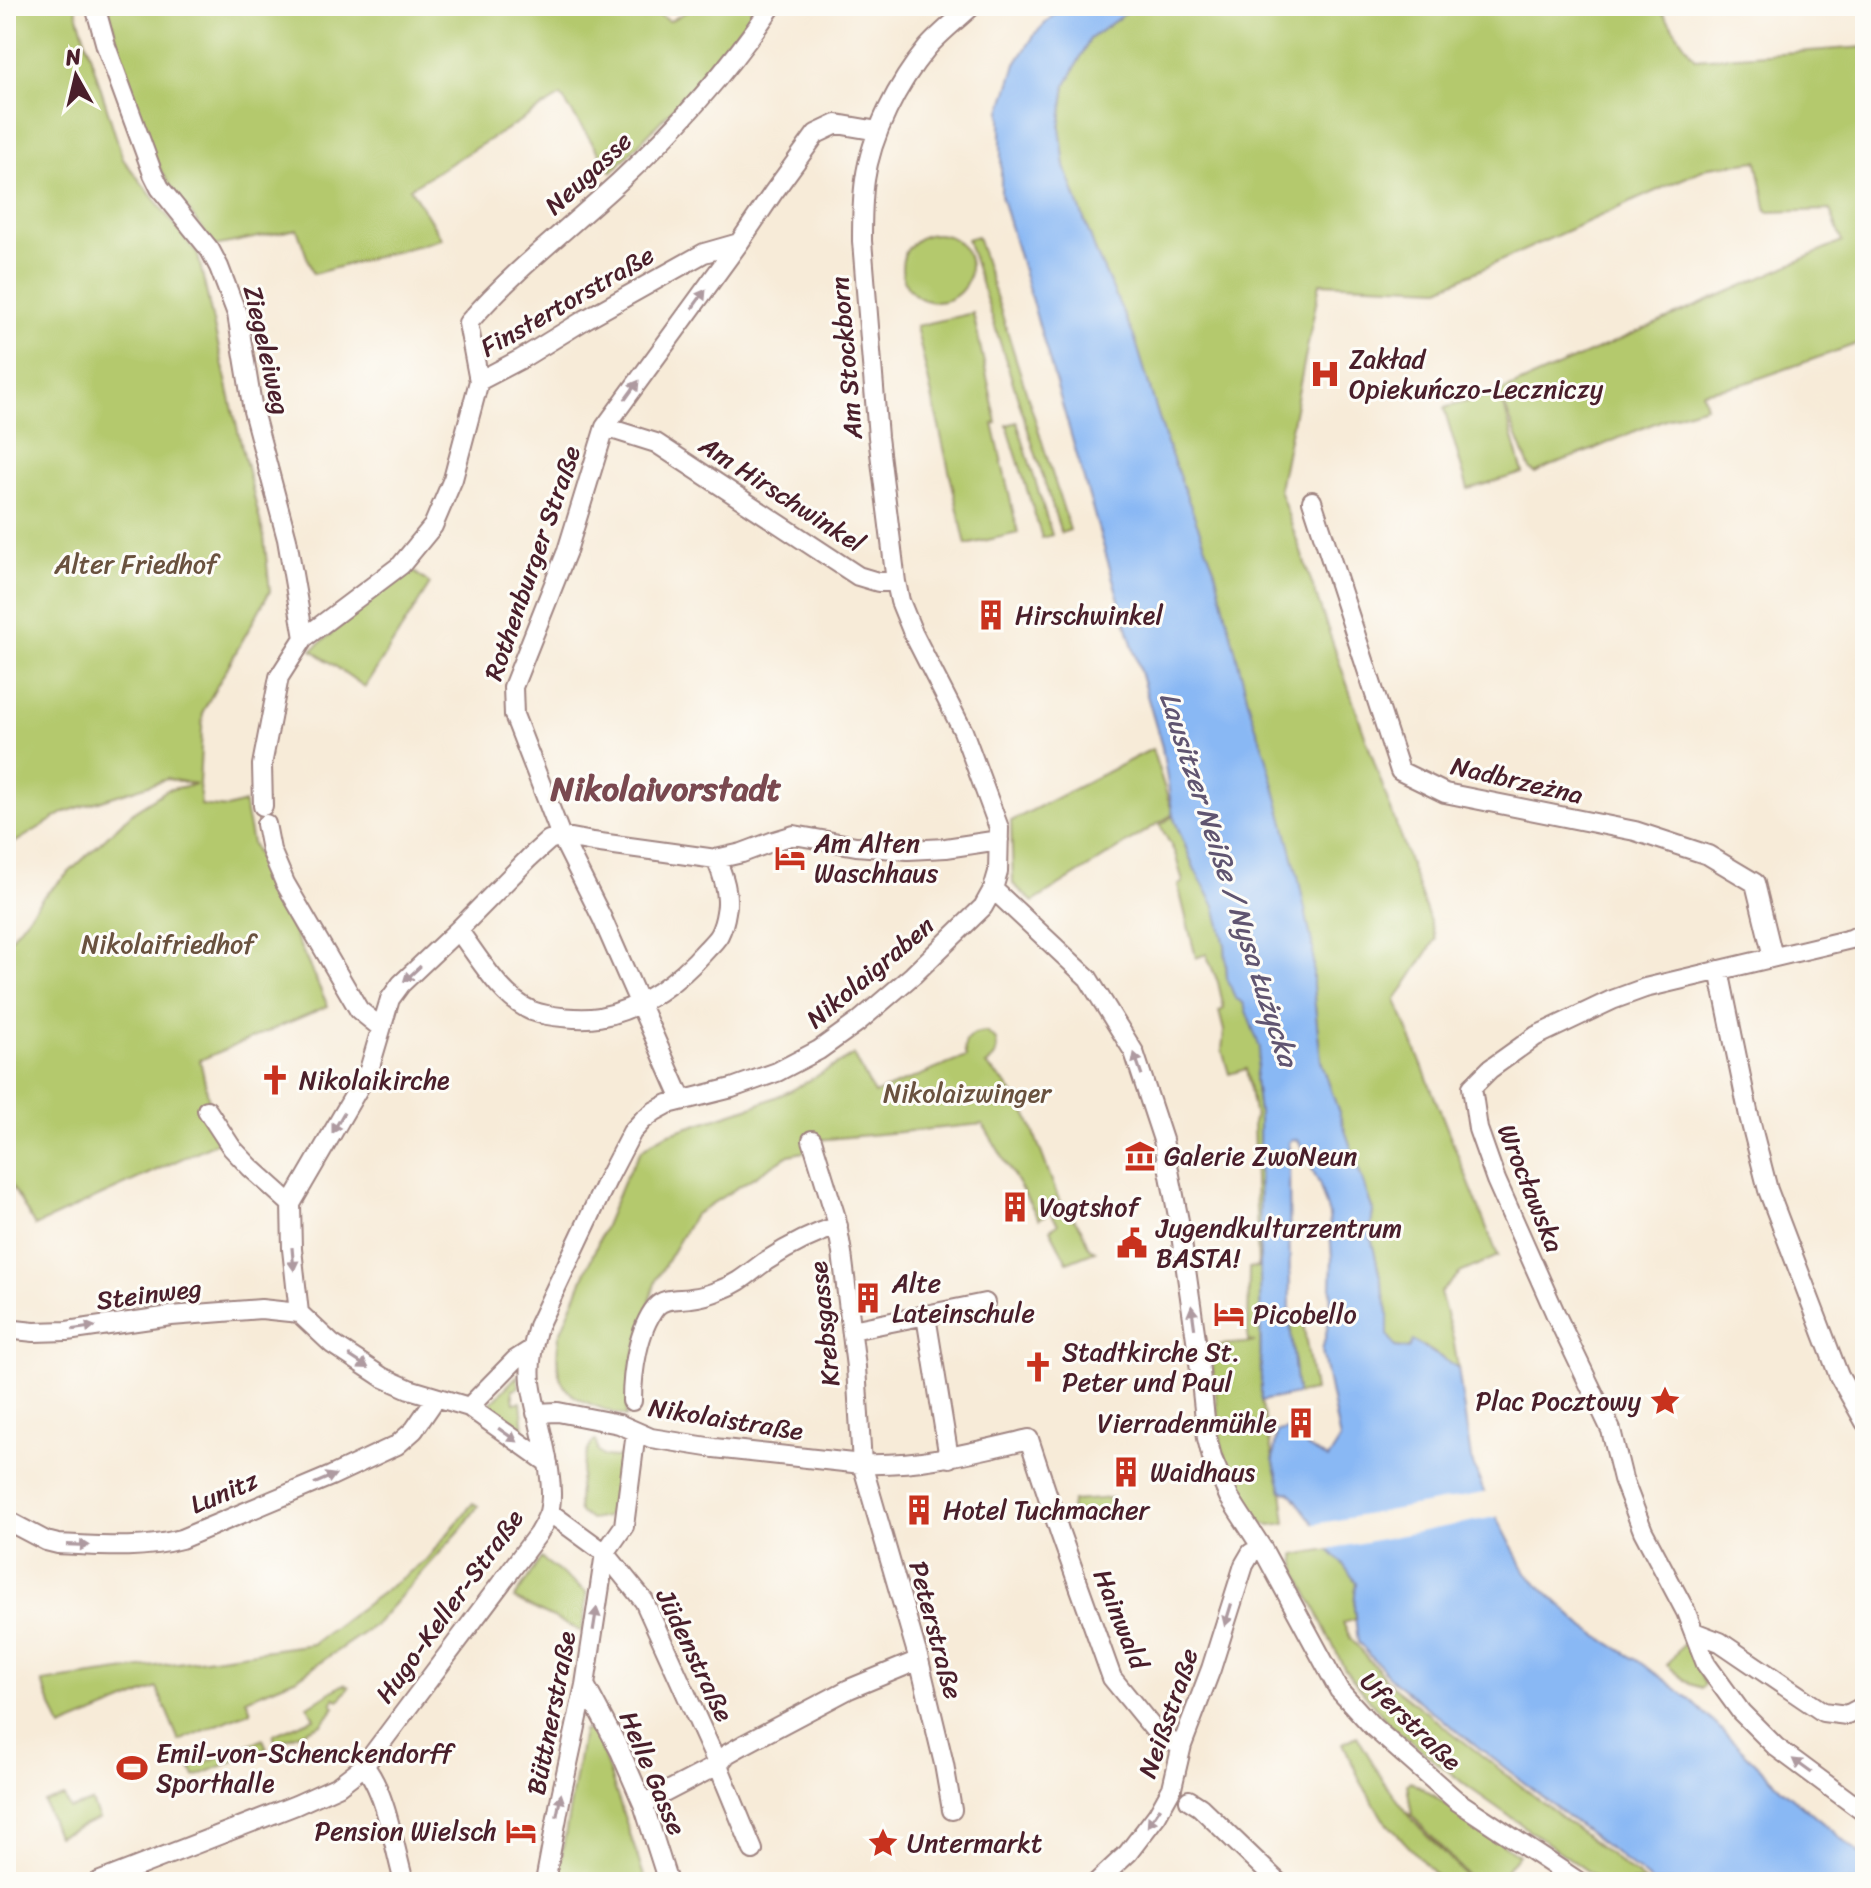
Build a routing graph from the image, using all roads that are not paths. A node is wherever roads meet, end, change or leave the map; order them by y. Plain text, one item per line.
1 (95, 6) edge
2 (772, 6) edge
3 (972, 6) edge
4 (878, 131) junction
5 (739, 243) junction
6 (479, 381) junction
7 (605, 427) junction
8 (1312, 501) dead end
9 (896, 582) junction
10 (304, 638) junction
11 (561, 836) junction
12 (999, 840) junction
13 (716, 859) junction
14 (993, 889) junction
15 (458, 930) junction
16 (1865, 932) edge
17 (1773, 957) junction
18 (1719, 970) junction
19 (640, 1003) junction
20 (380, 1027) junction
21 (682, 1100) junction
22 (207, 1110) dead end
23 (812, 1140) dead end
24 (291, 1204) junction
25 (838, 1226) junction
26 (985, 1303) dead end
27 (299, 1313) junction
28 (926, 1316) junction
29 (6, 1329) edge
30 (852, 1330) junction
31 (532, 1349) junction
32 (436, 1398) junction
33 (632, 1401) dead end
34 (469, 1407) junction
35 (536, 1413) junction
36 (1865, 1422) edge
37 (633, 1427) junction
38 (949, 1458) junction
39 (548, 1463) junction
40 (862, 1464) junction
41 (549, 1512) junction
42 (6, 1520) edge
43 (1262, 1548) junction
44 (605, 1553) junction
45 (1694, 1632) junction
46 (919, 1660) junction
47 (585, 1685) junction
48 (1865, 1702) edge
49 (1182, 1745) junction
50 (718, 1765) junction
51 (364, 1766) junction
52 (1183, 1795) junction
53 (643, 1804) junction
54 (952, 1810) dead end
55 (1865, 1813) edge
56 (753, 1850) dead end
57 (98, 1882) edge
58 (404, 1882) edge
59 (545, 1882) edge
60 (668, 1882) edge
61 (1097, 1882) edge
62 (1278, 1882) edge
63 (1579, 1882) edge

1 - 10 street, Ziegeleiweg
2 - 6 street, Neugasse
3 - 4 street
4 - 5 street
4 - 9 street, Am Stockborn
5 - 6 street, Finstertorstraße
7 -> 5 street, Rothenburger Straße
6 - 10 street, Finstertorstraße
7 - 9 street, Am Hirschwinkel
7 - 11 street, Rothenburger Straße
8 - 17 street, Nadbrzeżna
9 - 12 street
10 - 20 street, Finstertorstraße
11 - 13 street
11 - 15 street
11 - 19 street, Rothenburger Straße
12 - 13 street
12 - 14 street, Nikolaigraben
13 - 19 street
14 - 21 street, Nikolaigraben
43 -> 14 street, Uferstraße
15 - 19 street
15 -> 20 street
16 - 17 street, Wrocławska
17 - 18 street, Wrocławska
18 - 36 street
18 - 45 street, Wrocławska
19 - 21 street, Rothenburger Straße
20 -> 24 street
21 - 31 street, Nikolaigraben
22 - 24 street
23 - 25 street, Krebsgasse
24 -> 27 street
25 - 30 street, Krebsgasse
25 - 33 street
26 - 28 street
29 -> 27 street, Steinweg
27 -> 32 street
28 - 30 street
28 - 38 street
30 - 40 street, Krebsgasse
31 - 34 street
31 - 35 street, Nikolaigraben
32 - 34 street
42 -> 32 street, Lunitz
34 -> 39 street
35 - 37 street, Nikolaistraße
35 - 39 street, Nikolaigraben
37 - 40 street, Nikolaistraße
37 - 44 street
38 - 40 street, Nikolaistraße
38 - 49 street, Hainwald
39 - 41 street, Nikolaigraben
40 - 46 street, Peterstraße
41 - 44 street, Jüdenstraße
41 - 51 street, Hugo-Keller-Straße
43 -> 49 street, Neißstraße
43 - 63 street, Uferstraße
47 -> 44 street, Büttnerstraße
44 - 50 street, Jüdenstraße
45 - 48 street
55 -> 45 street
46 - 50 street
46 - 54 street, Peterstraße
47 - 53 street, Helle Gasse
59 -> 47 street, Büttnerstraße
49 - 52 street, Neißstraße
50 - 53 street
50 - 56 street, Jüdenstraße
51 - 57 street, Hugo-Keller-Straße
51 - 58 street
52 -> 61 street, Neißstraße
52 - 62 street
53 - 60 street, Helle Gasse

